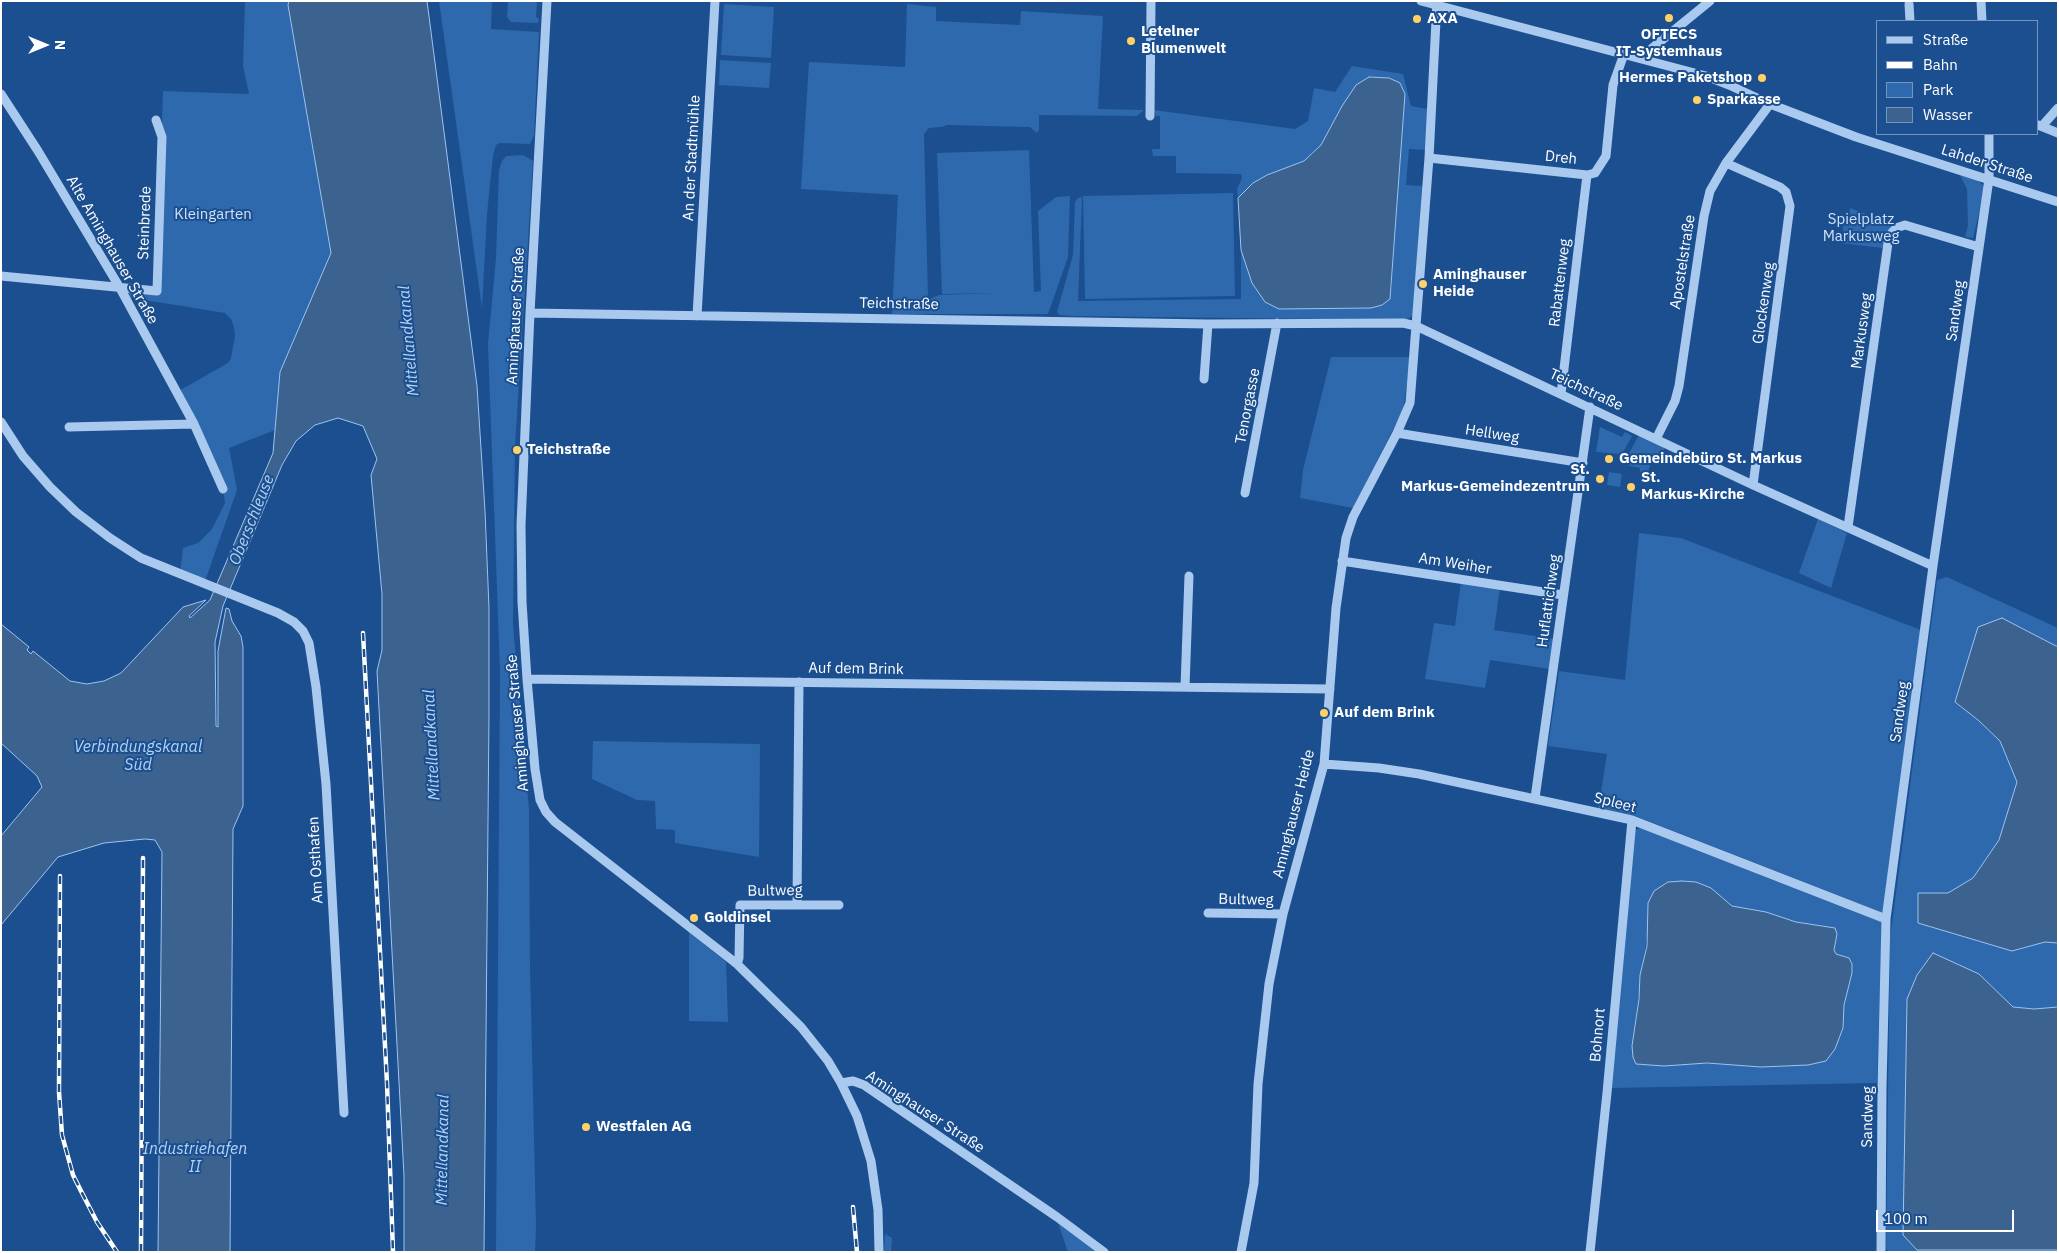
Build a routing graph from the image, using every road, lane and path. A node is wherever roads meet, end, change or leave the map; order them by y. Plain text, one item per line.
1 (547, 1) edge
2 (715, 1) edge
3 (1151, 1) edge
4 (1421, 1) edge
5 (1710, 1) edge
6 (1981, 1) edge
7 (1437, 4) edge
8 (1909, 4) dead end
9 (1910, 20) edge
10 (1982, 20) edge
11 (1624, 54) junction
12 (1640, 58) junction
13 (1, 94) edge
14 (1770, 104) junction
15 (2058, 108) edge
16 (1150, 116) dead end
17 (156, 120) dead end
18 (2040, 126) edge
19 (2058, 133) edge
20 (1989, 135) edge
21 (1429, 158) junction
22 (1726, 163) junction
23 (1587, 175) junction
24 (1989, 179) junction
25 (2058, 202) edge
26 (1979, 247) junction
27 (1, 276) edge
28 (120, 288) junction
29 (530, 313) junction
30 (697, 316) junction
31 (1277, 323) junction
32 (1208, 324) junction
33 (1416, 326) junction
34 (1204, 379) dead end
35 (1561, 394) junction
36 (1590, 407) junction
37 (1, 422) edge
38 (194, 424) junction
39 (69, 427) dead end
40 (1397, 433) junction
41 (1656, 439) junction
42 (1582, 463) junction
43 (1753, 485) junction
44 (223, 489) dead end
45 (1246, 493) dead end
46 (1848, 527) junction
47 (1342, 561) junction
48 (1933, 566) junction
49 (1189, 576) dead end
50 (1563, 595) junction
51 (527, 679) junction
52 (799, 682) junction
53 (1185, 687) junction
54 (1330, 689) junction
55 (1324, 764) junction
56 (1535, 798) junction
57 (1632, 820) junction
58 (797, 904) junction
59 (839, 905) dead end
60 (1208, 913) dead end
61 (1283, 914) junction
62 (1886, 919) junction
63 (737, 964) junction
64 (841, 1083) junction
65 (344, 1113) dead end
66 (878, 1252) edge
67 (1104, 1252) edge
68 (1242, 1252) edge
69 (1590, 1252) edge
70 (1881, 1252) edge

1 - 29 street, Aminghauser Straße
2 - 30 street, An der Stadtmühle
3 - 16 street
4 - 7 street, Lahder Straße
5 - 12 street
6 - 10 street
7 - 11 street, Lahder Straße
7 - 21 street, Aminghauser Heide
8 - 9 street
11 - 12 street, Lahder Straße
11 - 23 street, Dreh
12 - 14 street, Lahder Straße
13 - 28 street, Alte Aminghauser Straße
14 - 22 street, Apostelstraße
14 - 24 street, Lahder Straße
15 - 18 street
17 - 28 street, Steinbrede
18 - 19 street
20 - 24 street, Sandweg
21 - 23 street, Dreh
21 - 33 street, Aminghauser Heide
22 - 41 street, Apostelstraße
22 - 43 street, Glockenweg
23 - 35 street, Rabattenweg
24 - 25 street, Lahder Straße
24 - 26 street, Sandweg
26 - 46 street, Markusweg
26 - 48 street, Sandweg
27 - 28 street
28 - 38 street, Alte Aminghauser Straße
29 - 30 street, Teichstraße
29 - 51 street, Aminghauser Straße
30 - 32 street, Teichstraße
31 - 32 street, Teichstraße
31 - 33 street, Teichstraße
31 - 45 street, Tenorgasse
32 - 34 street
33 - 35 street, Teichstraße
33 - 40 street, Aminghauser Heide
35 - 36 street, Teichstraße
36 - 41 street, Teichstraße
36 - 42 street, Huflattichweg
37 - 65 street, Am Osthafen
38 - 39 street
38 - 44 street, Alte Aminghauser Straße
40 - 42 street, Hellweg
40 - 47 street, Aminghauser Heide
41 - 43 street, Teichstraße
42 - 50 street, Huflattichweg
43 - 46 street, Teichstraße
46 - 48 street, Teichstraße
47 - 50 street, Am Weiher
47 - 54 street, Aminghauser Heide
48 - 62 street, Sandweg
49 - 53 street
50 - 56 street, Huflattichweg
51 - 52 street, Auf dem Brink
51 - 63 street, Aminghauser Straße
52 - 53 street, Auf dem Brink
52 - 58 street
53 - 54 street, Auf dem Brink
54 - 55 street, Aminghauser Heide
55 - 56 street, Spleet
55 - 61 street, Aminghauser Heide
56 - 57 street, Spleet
57 - 62 street, Spleet
57 - 69 street, Bohnort
58 - 59 street, Bultweg
58 - 63 street, Bultweg
60 - 61 street, Bultweg
61 - 68 street, Aminghauser Heide
62 - 70 street, Sandweg
63 - 64 street, Aminghauser Straße
64 - 66 street
64 - 67 street, Aminghauser Straße

